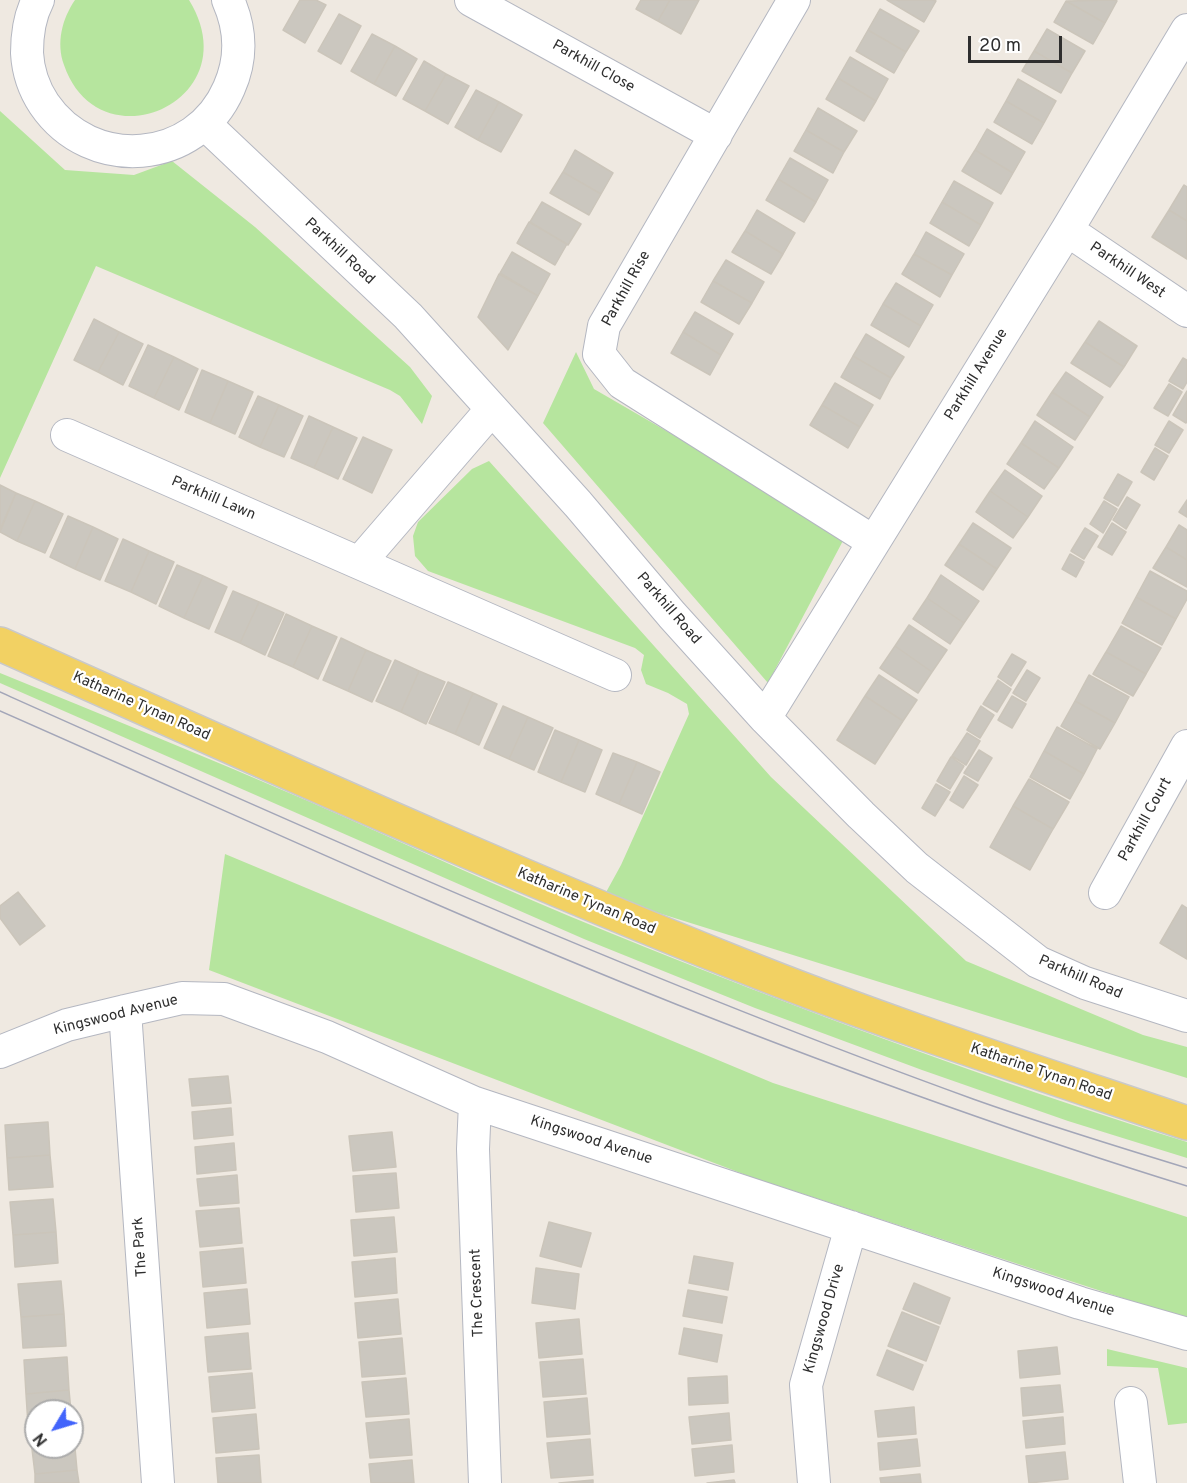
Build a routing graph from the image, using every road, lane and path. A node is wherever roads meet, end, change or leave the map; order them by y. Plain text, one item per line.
1 (38, 0) edge
2 (228, 0) edge
3 (471, 0) edge
4 (794, 0) edge
5 (1187, 30) edge
6 (14, 59) edge
7 (205, 124) junction
8 (716, 135) junction
9 (1067, 230) junction
10 (1187, 311) edge
11 (492, 409) junction
12 (67, 435) dead end
13 (874, 542) junction
14 (360, 562) junction
15 (0, 644) edge
16 (615, 675) dead end
17 (765, 718) junction
18 (1187, 746) edge
19 (1105, 893) dead end
20 (125, 1011) junction
21 (1187, 1016) edge
22 (0, 1052) edge
23 (475, 1103) junction
24 (1187, 1123) edge
25 (851, 1227) junction
26 (1187, 1334) edge
27 (1131, 1403) dead end
28 (158, 1483) edge
29 (485, 1483) edge
30 (814, 1483) edge
31 (1140, 1483) edge

1 - 6 street
2 - 7 street
3 - 8 street, Parkhill Close
4 - 8 street, Parkhill Rise
5 - 9 street, Parkhill Avenue
6 - 7 street
7 - 11 street, Parkhill Road
8 - 13 street, Parkhill Rise
9 - 10 street, Parkhill West
9 - 13 street, Parkhill Avenue
11 - 14 street
11 - 17 street, Parkhill Road
12 - 14 street, Parkhill Lawn
13 - 17 street, Parkhill Avenue
14 - 16 street, Parkhill Lawn
15 - 24 main road, Katharine Tynan Road
17 - 21 street, Parkhill Road
18 - 19 street, Parkhill Court
20 - 22 street, Kingswood Avenue
20 - 23 street, Kingswood Avenue
20 - 28 street, The Park
23 - 25 street, Kingswood Avenue
23 - 29 street, The Crescent
25 - 26 street, Kingswood Avenue
25 - 30 street, Kingswood Drive
27 - 31 street

